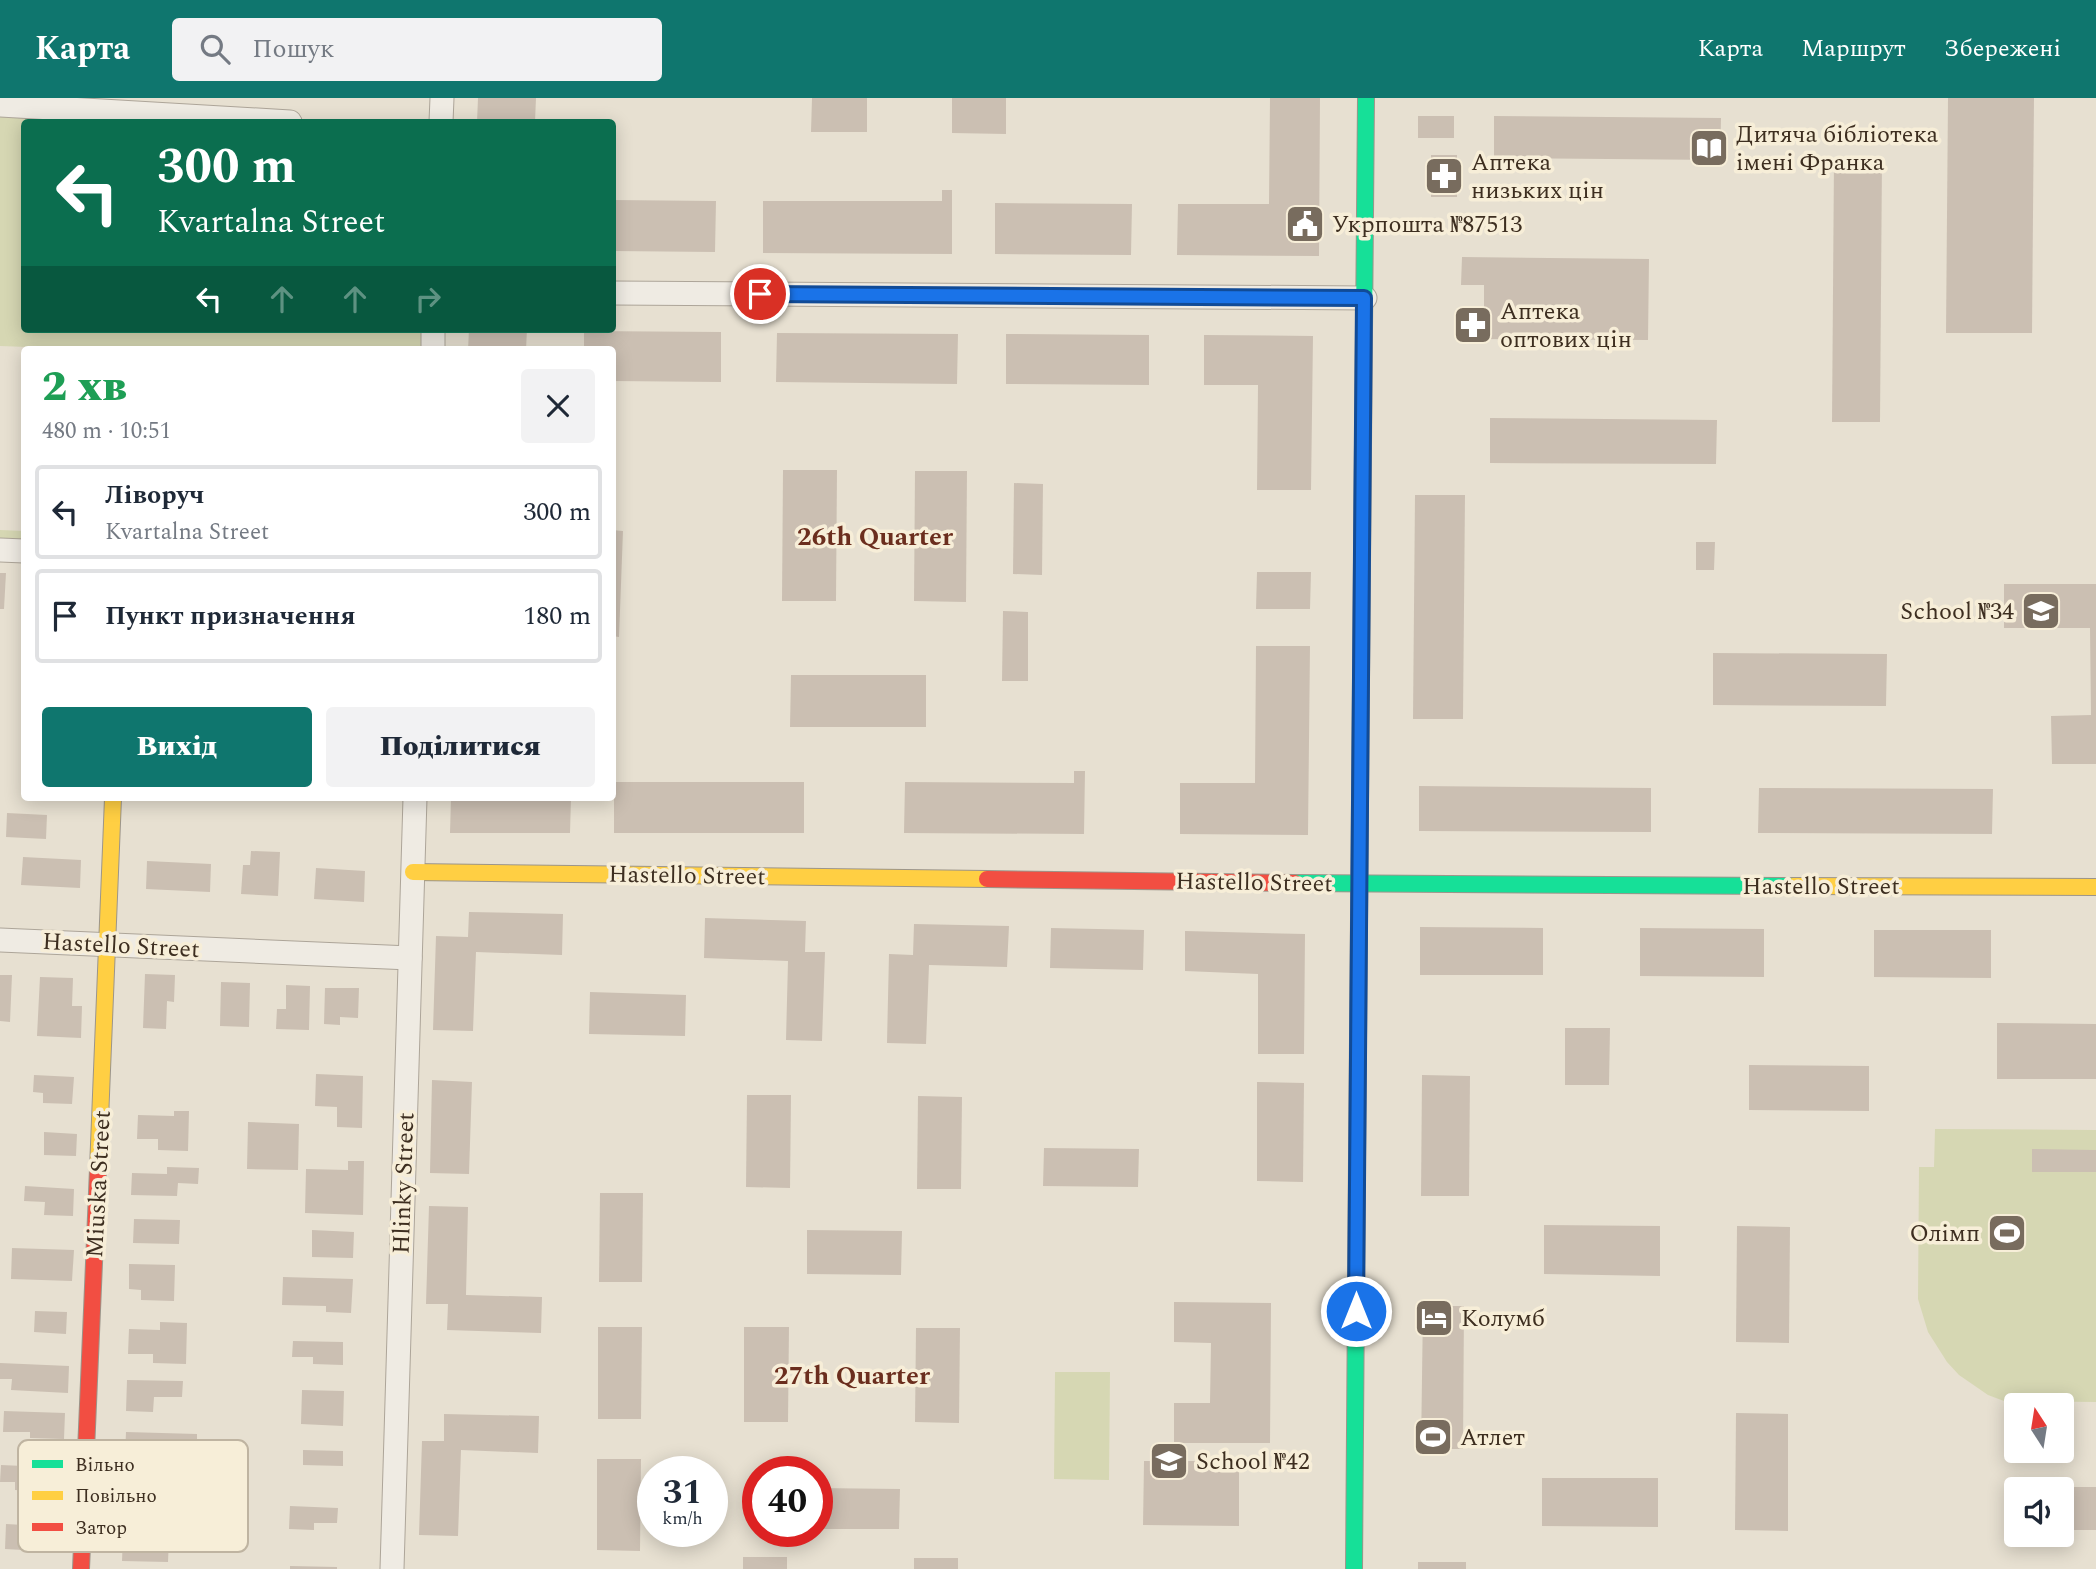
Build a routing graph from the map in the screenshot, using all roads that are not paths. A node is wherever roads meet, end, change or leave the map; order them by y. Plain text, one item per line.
1 (442, 98) edge
2 (1366, 98) edge
3 (0, 105) edge
4 (147, 106) edge
5 (263, 119) edge
6 (441, 119) edge
7 (616, 293) edge
8 (1364, 298) junction
9 (0, 550) edge
10 (21, 551) edge
11 (113, 801) edge
12 (415, 801) edge
13 (412, 872) junction
14 (1360, 884) junction
15 (2096, 887) edge
16 (0, 940) edge
17 (108, 945) junction
18 (410, 958) junction
19 (87, 1440) edge
20 (391, 1569) edge
21 (1354, 1569) edge

1 - 6 street
2 - 8 street
3 - 4 street
4 - 5 street
7 - 8 street
8 - 14 street
9 - 10 street
11 - 17 street, Miuska Street
12 - 13 street, Hlinky Street
13 - 14 street, Hastello Street
13 - 18 street, Hlinky Street
14 - 15 street, Hastello Street
14 - 21 street
16 - 17 street, Hastello Street
17 - 18 street, Hastello Street
17 - 19 street, Miuska Street
18 - 20 street, Hlinky Street

